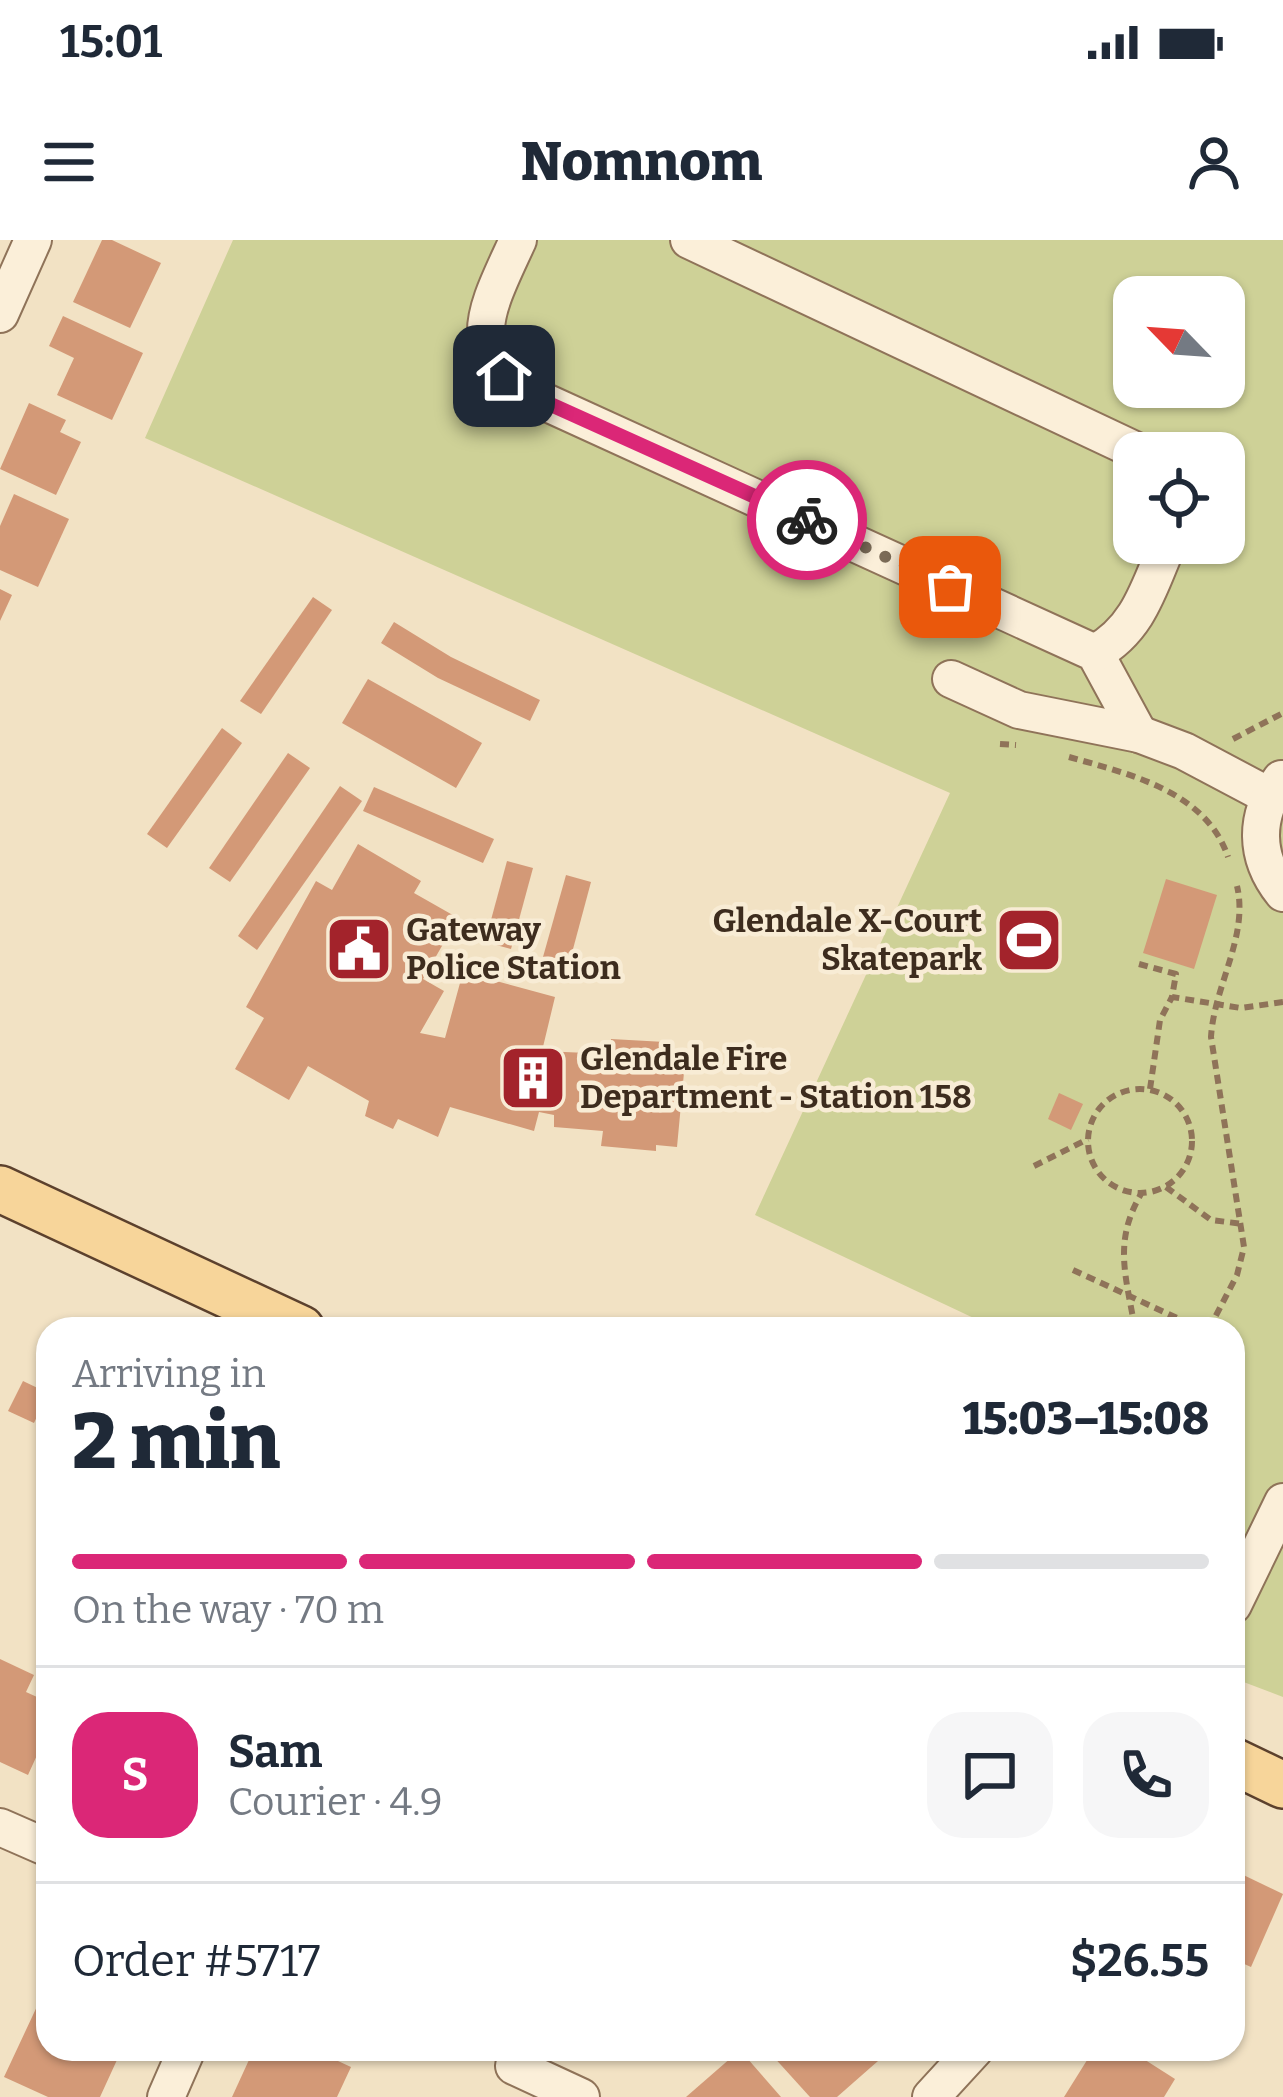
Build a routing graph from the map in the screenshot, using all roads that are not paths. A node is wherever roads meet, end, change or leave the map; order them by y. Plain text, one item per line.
1 (33, 240) edge
2 (518, 240) edge
3 (689, 240) edge
4 (0, 314) edge
5 (1113, 440) edge
6 (1159, 564) edge
7 (1095, 653) junction
8 (951, 680) dead end
9 (1139, 734) junction
10 (1276, 786) edge
11 (1283, 892) edge
12 (0, 1189) edge
13 (275, 1317) edge
14 (1283, 1502) edge
15 (1245, 1580) edge
16 (1245, 1768) edge
17 (1283, 1785) edge
18 (0, 1827) edge
19 (36, 1843) edge
20 (182, 2061) edge
21 (964, 2061) edge
22 (514, 2066) dead end
23 (166, 2097) edge
24 (581, 2097) edge
25 (931, 2097) edge

1 - 4 street
2 - 7 street
3 - 5 street
6 - 7 street
7 - 9 street
8 - 9 street
9 - 10 street
10 - 11 street
12 - 13 main road
14 - 15 street
16 - 17 main road
18 - 19 street
20 - 23 street
21 - 25 street
22 - 24 street

